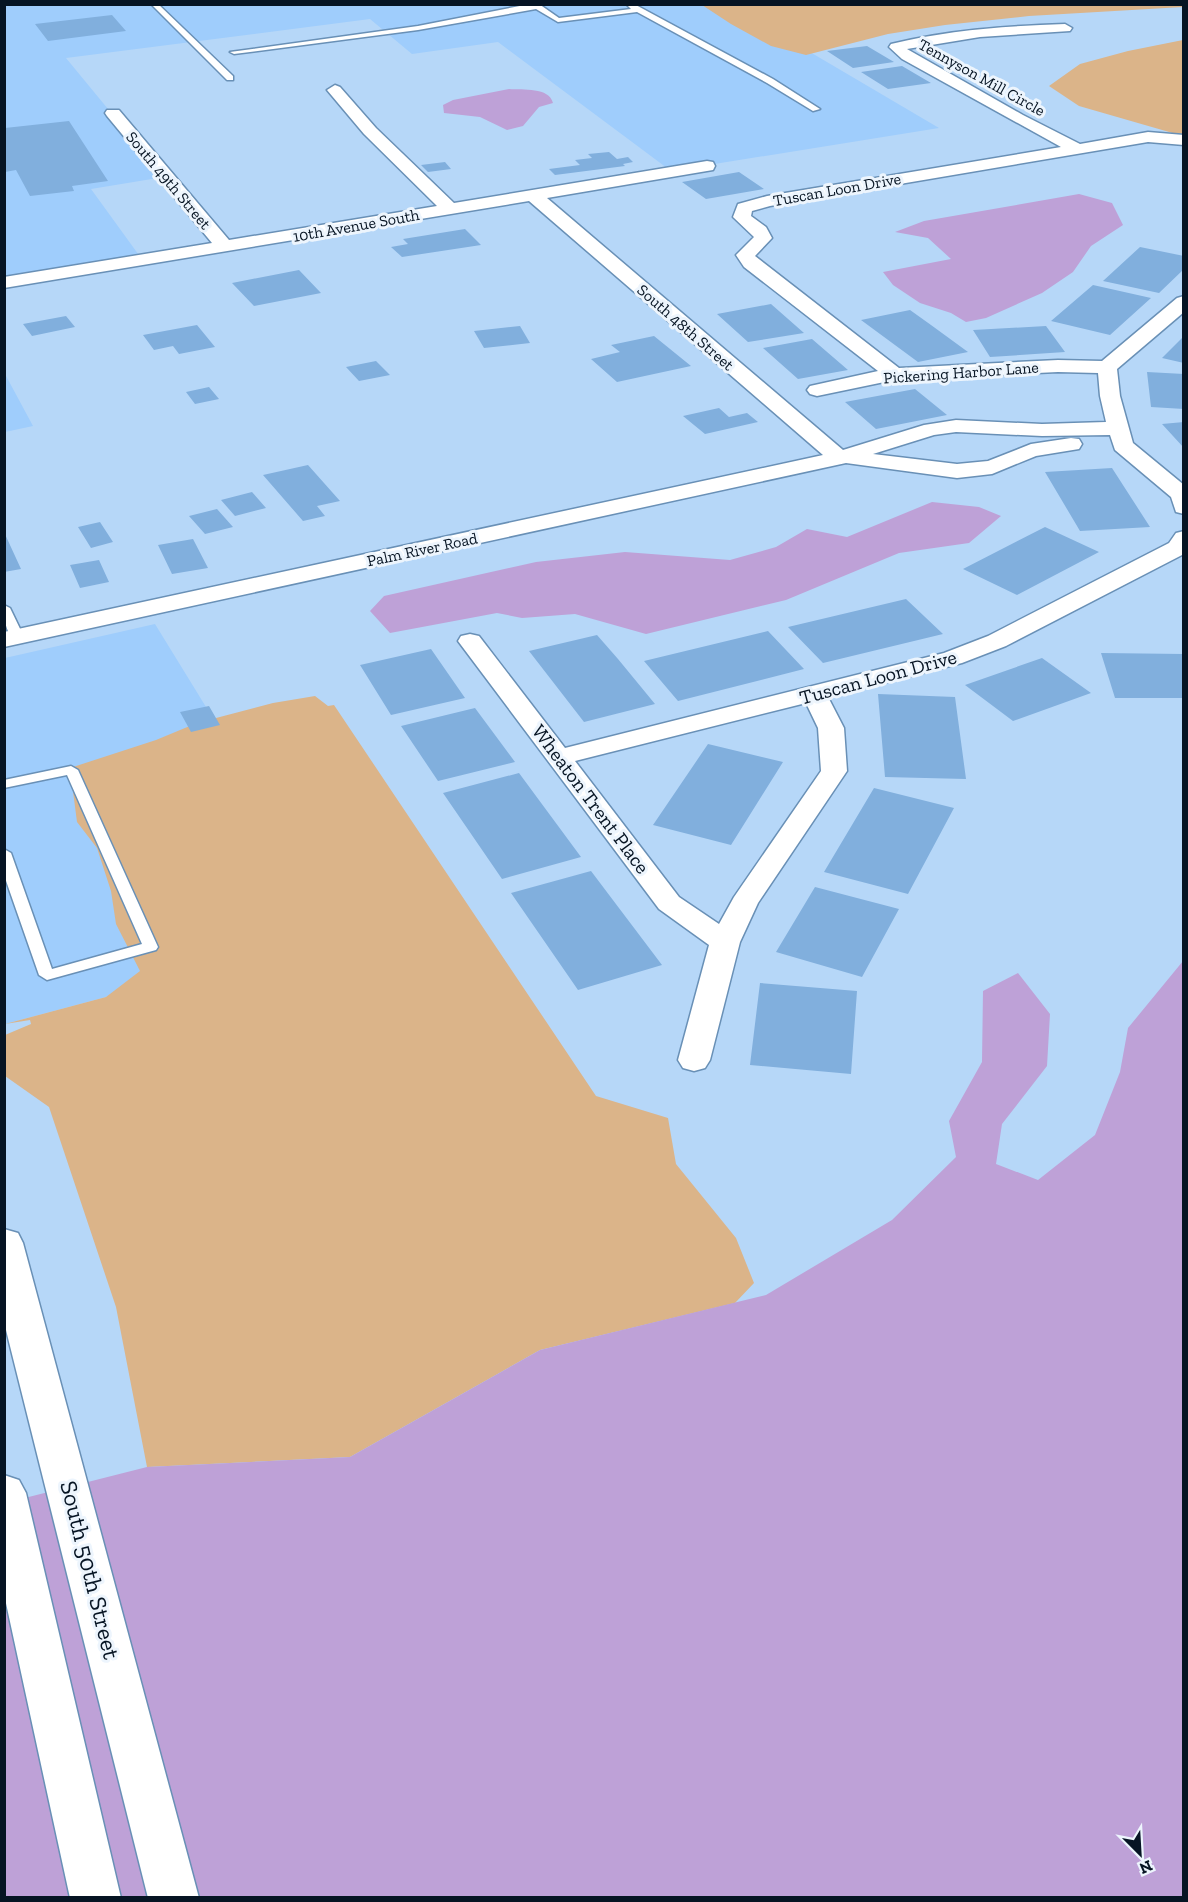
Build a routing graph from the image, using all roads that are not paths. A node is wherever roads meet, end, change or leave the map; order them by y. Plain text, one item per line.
1 (154, 4) edge
2 (630, 4) edge
3 (535, 6) edge
4 (638, 10) junction
5 (1065, 28) dead end
6 (234, 52) dead end
7 (230, 78) dead end
8 (335, 90) dead end
9 (816, 109) dead end
10 (112, 113) dead end
11 (1184, 140) edge
12 (1076, 148) junction
13 (707, 166) dead end
14 (533, 195) junction
15 (450, 208) junction
16 (225, 247) junction
17 (4, 283) edge
18 (1184, 302) edge
19 (1107, 367) junction
20 (894, 374) junction
21 (817, 390) dead end
22 (1018, 429) junction
23 (1120, 436) junction
24 (1031, 450) junction
25 (839, 458) junction
26 (1183, 499) edge
27 (1181, 545) edge
28 (4, 608) edge
29 (11, 639) edge
30 (470, 641) dead end
31 (813, 694) junction
32 (560, 757) junction
33 (4, 784) edge
34 (4, 853) edge
35 (725, 942) junction
36 (694, 1060) dead end
37 (4, 1243) edge
38 (4, 1493) edge
39 (96, 1898) edge
40 (174, 1898) edge

1 - 7 lane
2 - 4 lane
3 - 4 lane
3 - 6 lane
4 - 9 lane
5 - 12 street, Tennyson Mill Circle
8 - 15 street
10 - 16 street, South 49th Street
11 - 12 street, Tuscan Loon Drive
12 - 20 street, Tuscan Loon Drive
13 - 14 street, 10th Avenue South
14 - 15 street, 10th Avenue South
14 - 25 street, South 48th Street
15 - 16 street, 10th Avenue South
16 - 17 street, 10th Avenue South
18 - 19 street
19 - 20 street, Pickering Harbor Lane
19 - 23 street
20 - 21 street, Pickering Harbor Lane
22 - 23 street, Palm River Road
22 - 24 street
22 - 25 street, Palm River Road
23 - 24 street, Palm River Road
23 - 26 street
24 - 25 street, Palm River Road
25 - 29 street, Palm River Road
27 - 31 street, Tuscan Loon Drive
28 - 29 lane
30 - 32 street, Wheaton Trent Place
31 - 32 street, Tuscan Loon Drive
31 - 35 street
32 - 35 street, Wheaton Trent Place
33 - 34 lane
35 - 36 street
37 - 40 main road, South 50th Street
38 - 39 main road

